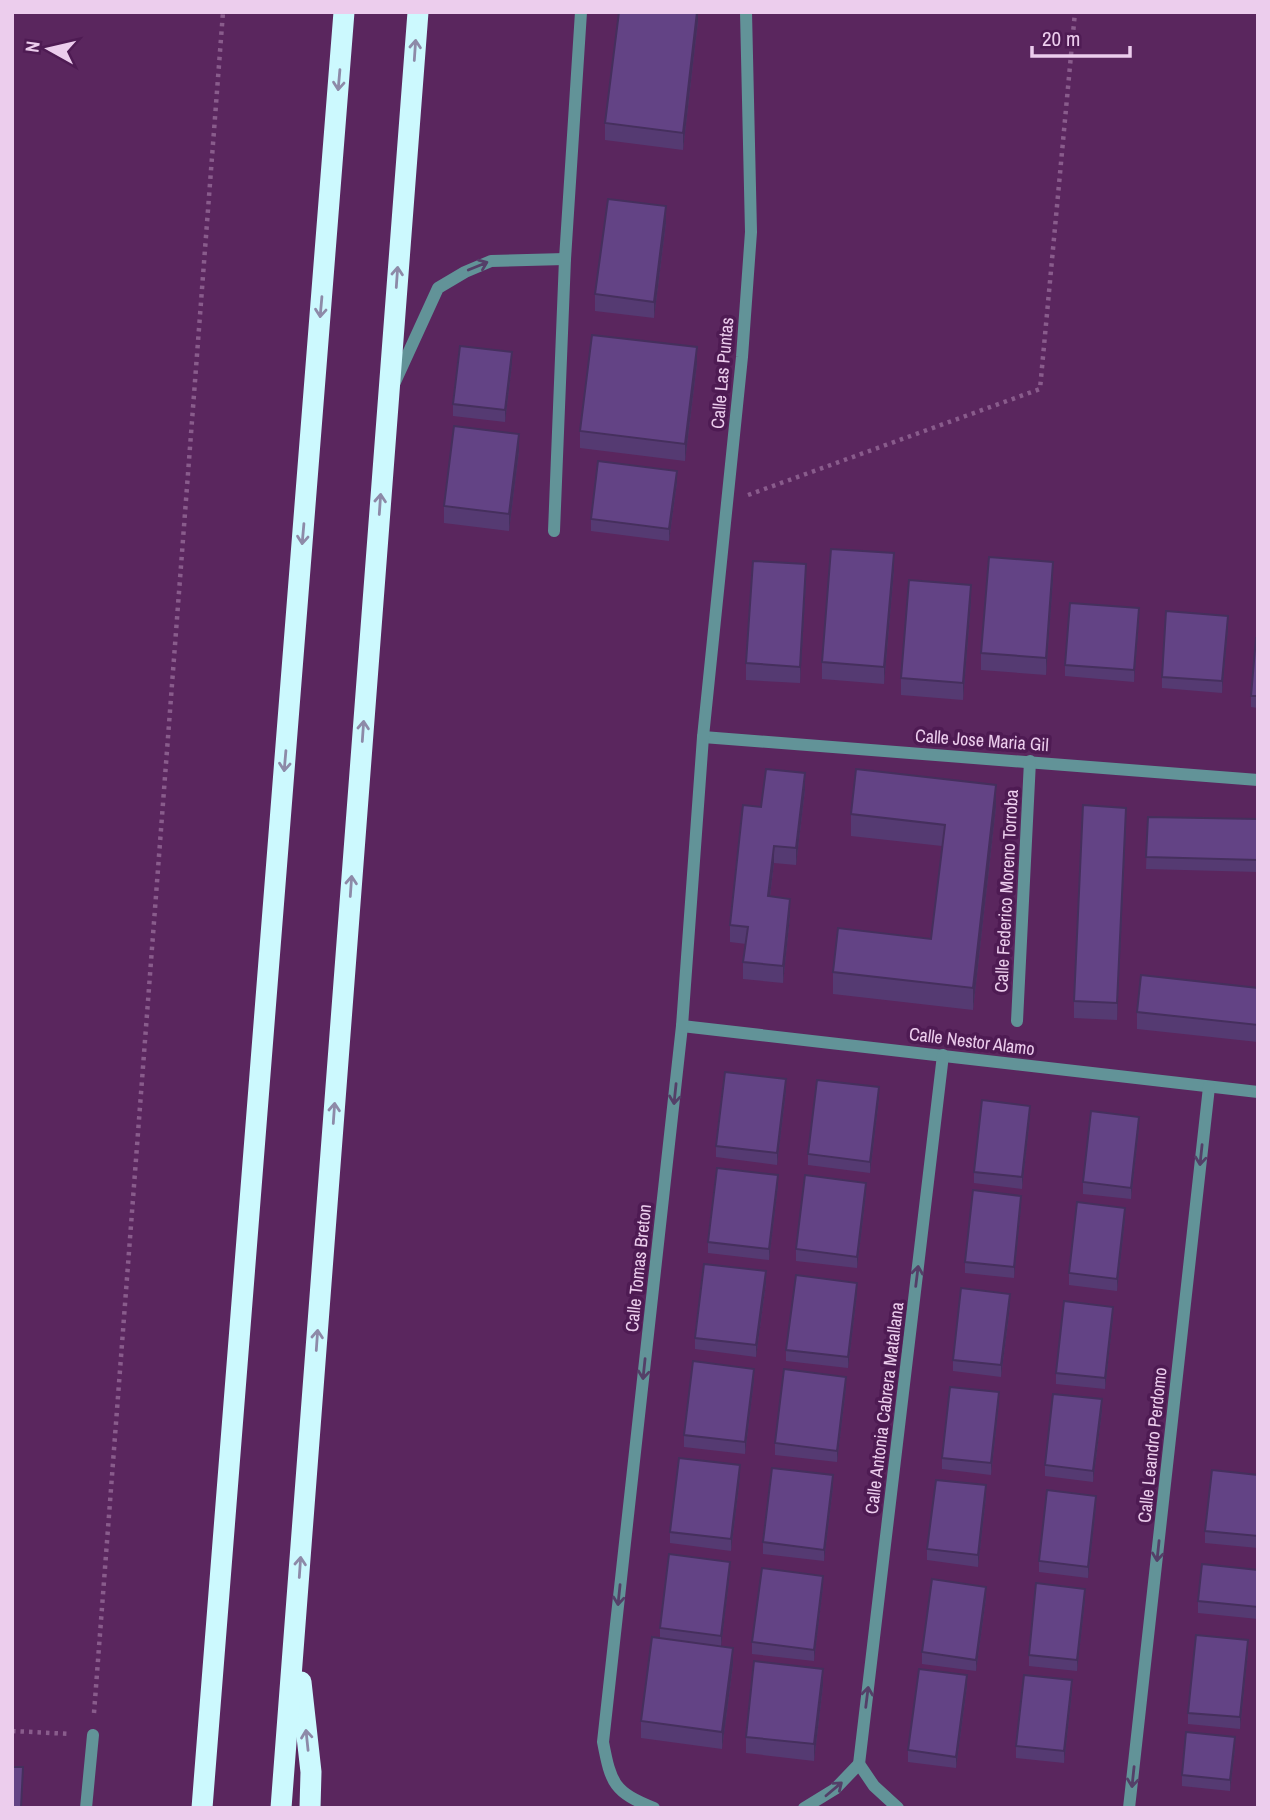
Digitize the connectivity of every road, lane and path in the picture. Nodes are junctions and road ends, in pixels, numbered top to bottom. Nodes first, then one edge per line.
1 (223, 12) edge
2 (344, 12) edge
3 (418, 12) edge
4 (582, 12) edge
5 (746, 12) edge
6 (1075, 12) edge
7 (565, 259) junction
8 (388, 398) junction
9 (726, 503) junction
10 (554, 531) dead end
11 (703, 737) junction
12 (1030, 761) junction
13 (1258, 780) edge
14 (1017, 1021) dead end
15 (682, 1026) junction
16 (943, 1055) junction
17 (1209, 1087) junction
18 (1258, 1092) edge
19 (295, 1635) junction
20 (12, 1731) edge
21 (93, 1735) junction
22 (859, 1765) junction
23 (86, 1808) edge
24 (202, 1808) edge
25 (281, 1808) edge
26 (310, 1808) edge
27 (654, 1808) edge
28 (804, 1808) edge
29 (898, 1808) edge
30 (1129, 1808) edge

1 - 21 path
2 -> 24 highway
8 -> 3 highway
4 - 7 street
5 - 9 street, Calle Las Puntas
6 - 9 path
8 -> 7 street
7 - 10 street
19 -> 8 highway
9 - 11 street, Calle Las Puntas
11 - 12 street, Calle Jose Maria Gil
11 - 15 street, Calle Tomas Breton
12 - 13 street, Calle Jose Maria Gil
12 - 14 street, Calle Federico Moreno Torroba
15 - 16 street, Calle Nestor Alamo
15 -> 27 street, Calle Tomas Breton
16 - 17 street, Calle Nestor Alamo
22 -> 16 street, Calle Antonia Cabrera Matallana
17 - 18 street, Calle Nestor Alamo
17 -> 30 street, Calle Leandro Perdomo
19 - 25 highway
26 -> 19 highway
20 - 21 path
21 - 23 street
28 -> 22 street
22 - 29 street

